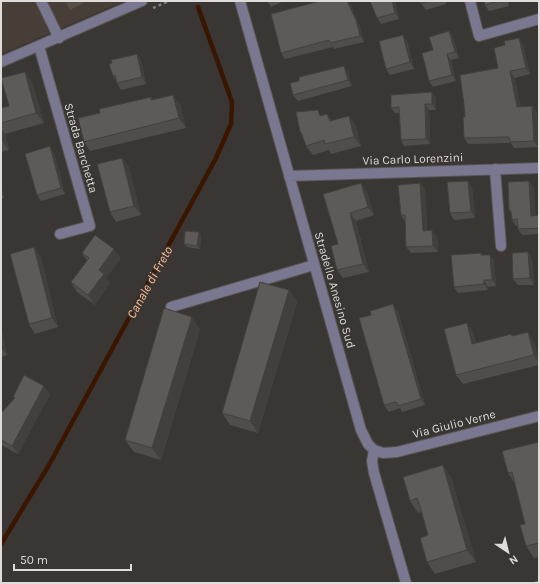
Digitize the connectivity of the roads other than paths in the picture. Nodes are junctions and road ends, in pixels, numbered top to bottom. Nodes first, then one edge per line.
1 (41, 1) edge
2 (142, 1) edge
3 (240, 1) edge
4 (470, 1) edge
5 (539, 19) edge
6 (59, 38) junction
7 (39, 46) junction
8 (1, 62) edge
9 (539, 168) edge
10 (495, 169) junction
11 (289, 176) junction
12 (60, 234) dead end
13 (501, 246) dead end
14 (314, 265) junction
15 (172, 308) dead end
16 (539, 416) edge
17 (374, 450) junction
18 (406, 583) edge

1 - 6 street
2 - 6 street
3 - 11 street, Stradello Anesino Sud
4 - 5 street
6 - 7 street
7 - 8 street
7 - 12 street, Strada Barchetta
9 - 10 street, Via Carlo Lorenzini
10 - 11 street, Via Carlo Lorenzini
10 - 13 street
11 - 14 street, Stradello Anesino Sud
14 - 15 street
14 - 17 street, Stradello Anesino Sud
16 - 17 street, Via Giulio Verne
17 - 18 street

